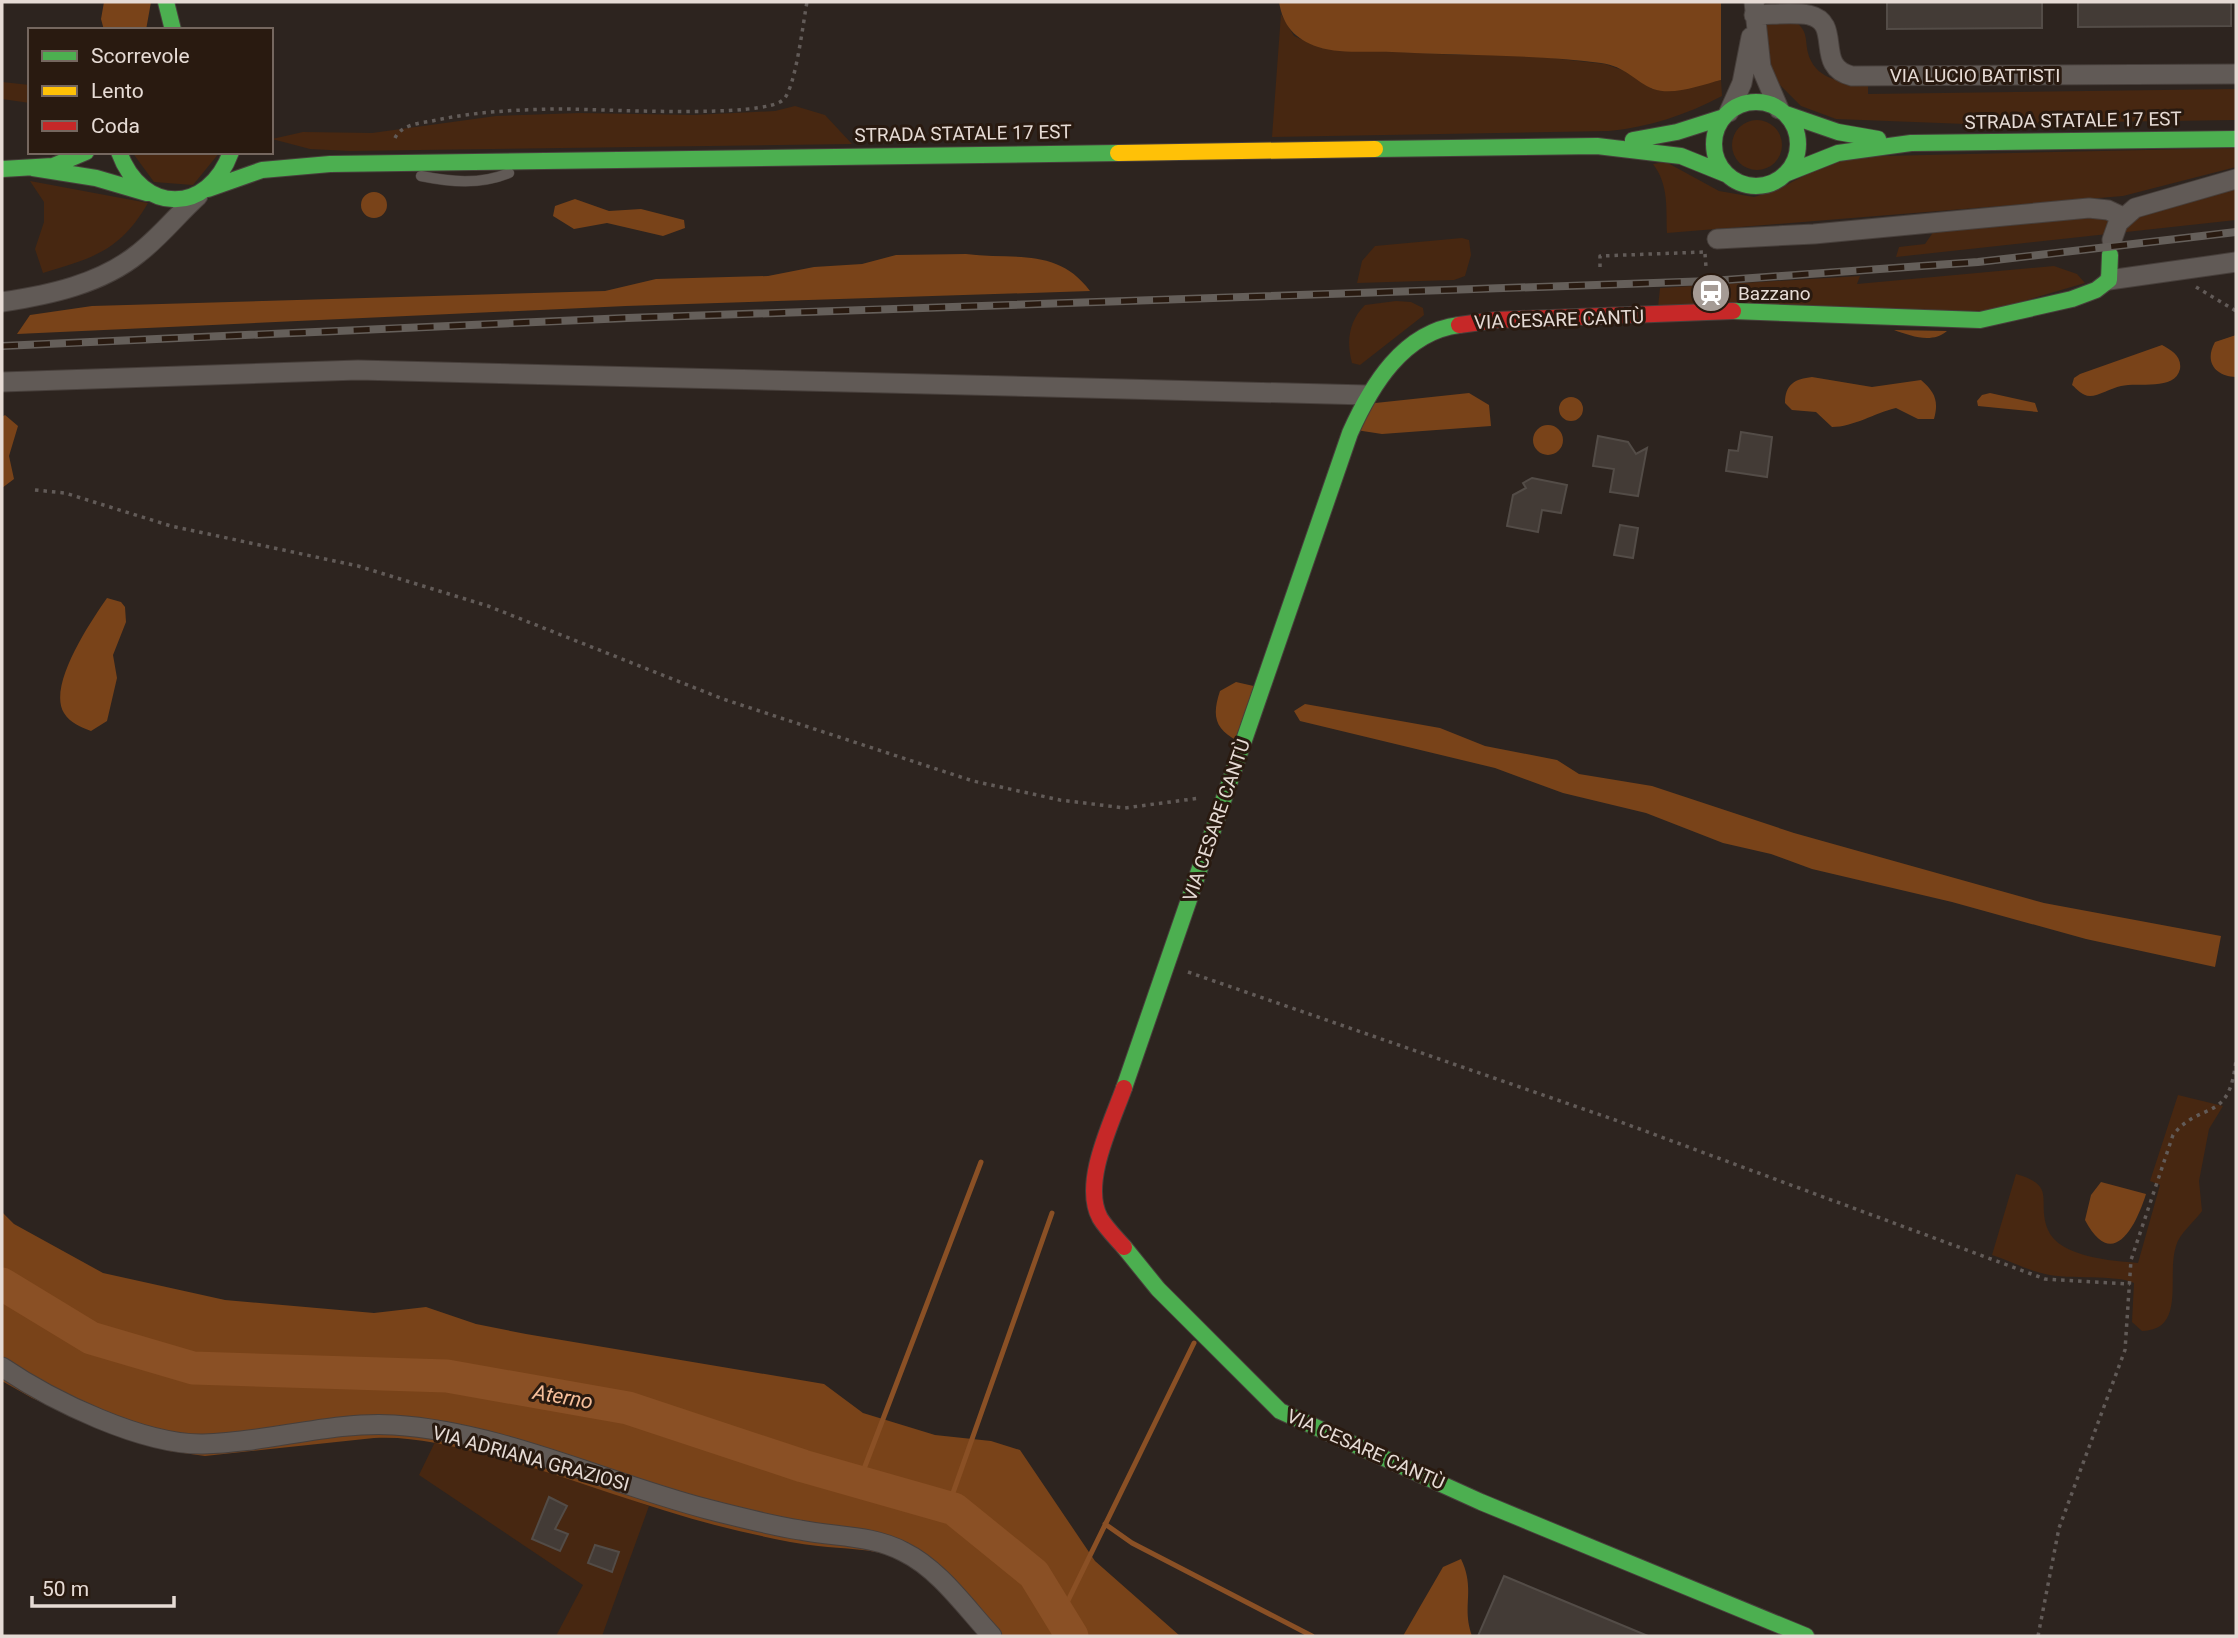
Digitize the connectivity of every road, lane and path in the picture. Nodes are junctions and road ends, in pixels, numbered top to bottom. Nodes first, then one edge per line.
1 (164, 2) edge
2 (807, 2) edge
3 (1754, 8) edge
4 (159, 28) edge
5 (172, 28) edge
6 (2236, 74) edge
7 (1782, 112) junction
8 (1727, 115) junction
9 (2236, 139) edge
10 (1911, 143) junction
11 (1597, 146) junction
12 (280, 153) dead end
13 (82, 154) edge
14 (120, 154) edge
15 (230, 154) edge
16 (389, 163) junction
17 (330, 164) junction
18 (33, 168) junction
19 (2, 169) edge
20 (1785, 174) junction
21 (1728, 175) junction
22 (2236, 179) edge
23 (204, 191) junction
24 (152, 195) junction
25 (2123, 217) junction
26 (148, 246) junction
27 (1711, 246) joint
28 (2111, 247) joint
29 (2236, 262) edge
30 (1600, 267) dead end
31 (2179, 271) junction
32 (2109, 279) junction
33 (2, 302) edge
34 (2236, 312) edge
35 (2, 382) edge
36 (1367, 396) junction
37 (35, 490) dead end
38 (1224, 799) junction
39 (1167, 964) junction
40 (2236, 1060) edge
41 (2130, 1284) junction
42 (2, 1367) edge
43 (992, 1636) edge
44 (1805, 1636) edge
45 (2038, 1636) edge

1 - 4 main road
1 - 5 main road
2 - 16 path
3 - 6 street, VIA LUCIO BATTISTI
3 - 7 street
3 - 8 street
7 - 8 main road
7 - 10 main road, STRADA STATALE 17 EST
7 - 20 main road
8 - 11 main road, STRADA STATALE 17 EST
8 - 21 main road
9 - 10 main road, STRADA STATALE 17 EST
10 - 20 main road, STRADA STATALE 17 EST
11 - 16 main road, STRADA STATALE 17 EST
11 - 21 main road, STRADA STATALE 17 EST
12 - 17 main road, STRADA STATALE 17 EST
13 - 18 main road
14 - 24 main road
15 - 23 main road
16 - 17 main road, STRADA STATALE 17 EST
17 - 23 main road, STRADA STATALE 17 EST
18 - 19 main road
18 - 24 main road
20 - 21 main road
22 - 25 street
23 - 24 main road, STRADA STATALE 17 EST
23 - 26 street
24 - 26 street
25 - 27 street
25 - 28 street
26 - 33 street
27 - 30 path
28 - 32 main road
29 - 31 street
31 - 32 street
31 - 34 path
32 - 36 main road, VIA CESARE CANTÙ
35 - 36 street
36 - 38 main road, VIA CESARE CANTÙ
37 - 38 path
38 - 39 main road, VIA CESARE CANTÙ
39 - 41 path
39 - 44 main road, VIA CESARE CANTÙ
40 - 41 path
41 - 45 path
42 - 43 street, VIA ADRIANA GRAZIOSI

